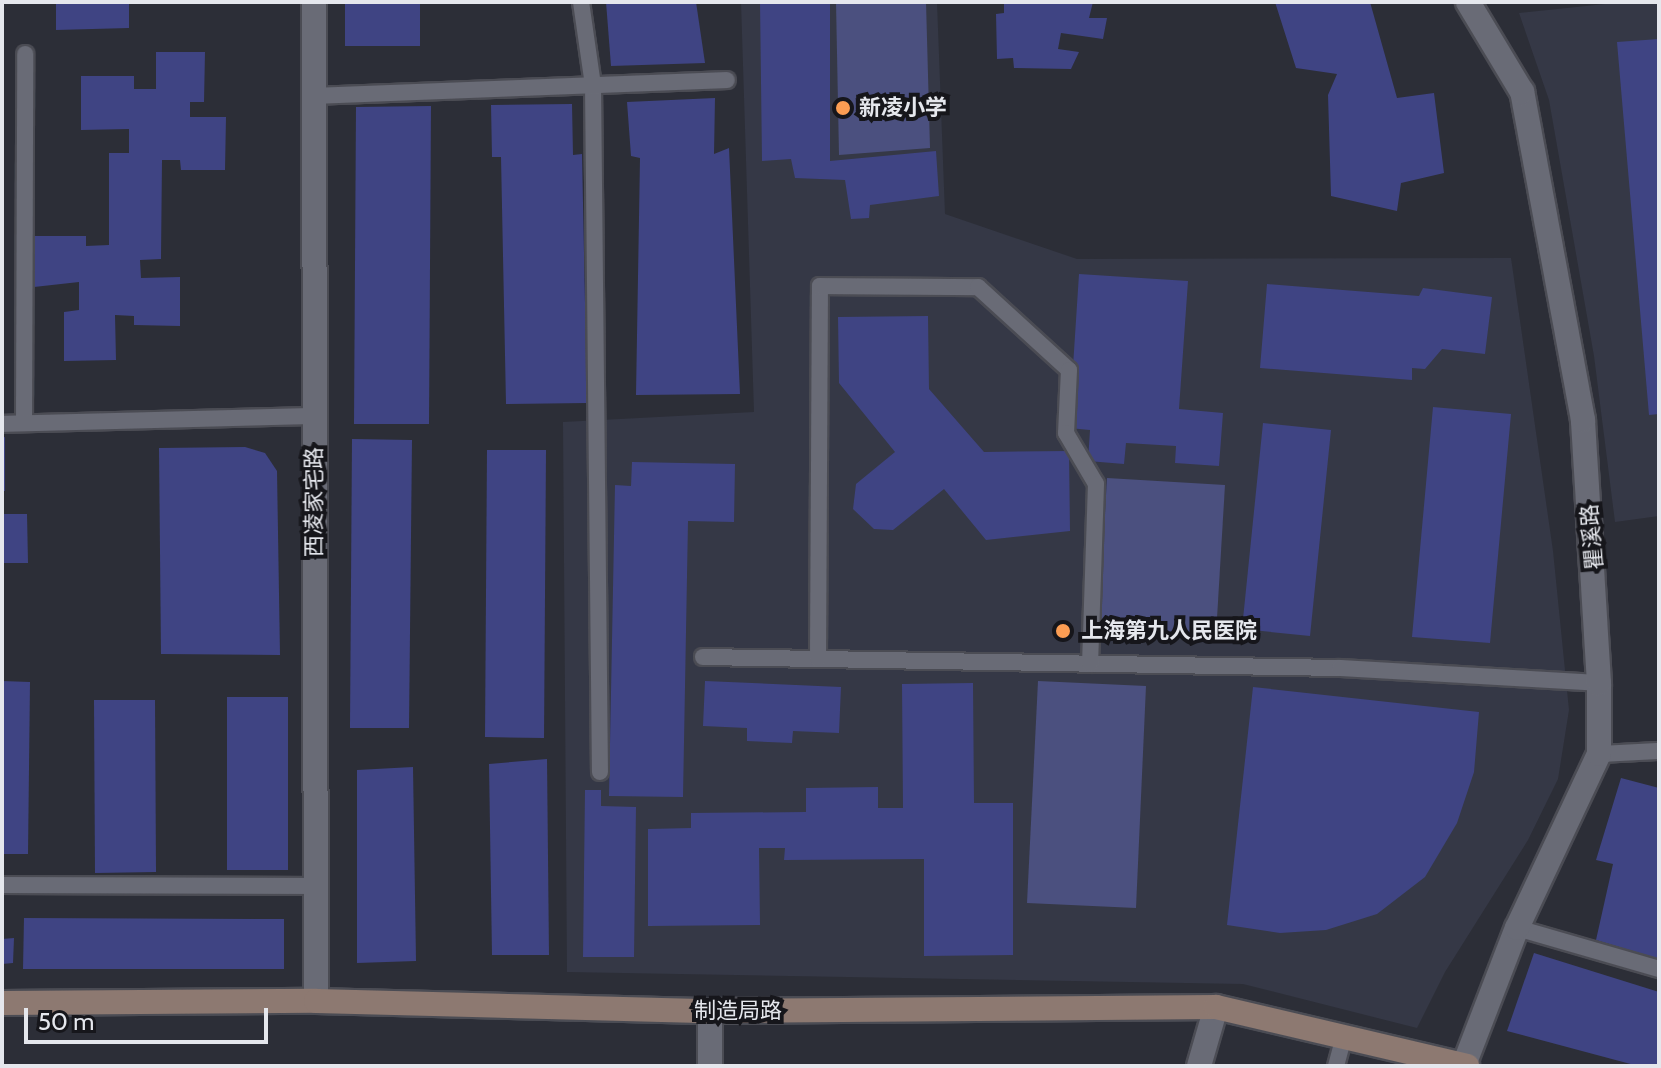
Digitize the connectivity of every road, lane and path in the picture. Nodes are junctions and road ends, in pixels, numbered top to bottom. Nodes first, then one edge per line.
1 (314, 2) edge
2 (581, 2) edge
3 (1469, 2) edge
4 (25, 54) dead end
5 (727, 80) dead end
6 (593, 85) junction
7 (314, 96) junction
8 (313, 416) junction
9 (24, 423) junction
10 (2, 424) edge
11 (703, 657) dead end
12 (818, 659) junction
13 (1090, 664) junction
14 (1599, 683) junction
15 (1659, 751) edge
16 (1599, 754) junction
17 (600, 772) dead end
18 (2, 885) edge
19 (315, 886) junction
20 (1517, 928) junction
21 (1659, 969) edge
22 (316, 1001) junction
23 (2, 1003) edge
24 (1216, 1007) junction
25 (710, 1011) junction
26 (1344, 1037) junction
27 (710, 1066) edge
28 (1199, 1066) edge
29 (1336, 1066) edge
30 (1465, 1066) edge

1 - 7 street, 西凌家宅路
2 - 6 lane
3 - 14 street, 瞿溪路
4 - 9 lane
5 - 6 lane
6 - 7 lane
6 - 17 lane
7 - 8 street, 西凌家宅路
8 - 9 lane
8 - 19 street, 西凌家宅路
9 - 10 lane
11 - 12 lane
12 - 13 lane
12 - 13 lane
13 - 14 lane
14 - 16 street, 瞿溪路
15 - 16 lane
16 - 20 street, 瞿溪路
18 - 19 lane
19 - 22 street, 西凌家宅路
20 - 21 lane
20 - 30 street, 瞿溪路
22 - 23 street, 制造局路
22 - 25 street, 制造局路
24 - 25 street, 制造局路
24 - 26 street, 制造局路
24 - 28 street
25 - 27 street
26 - 29 lane
26 - 30 street, 制造局路

